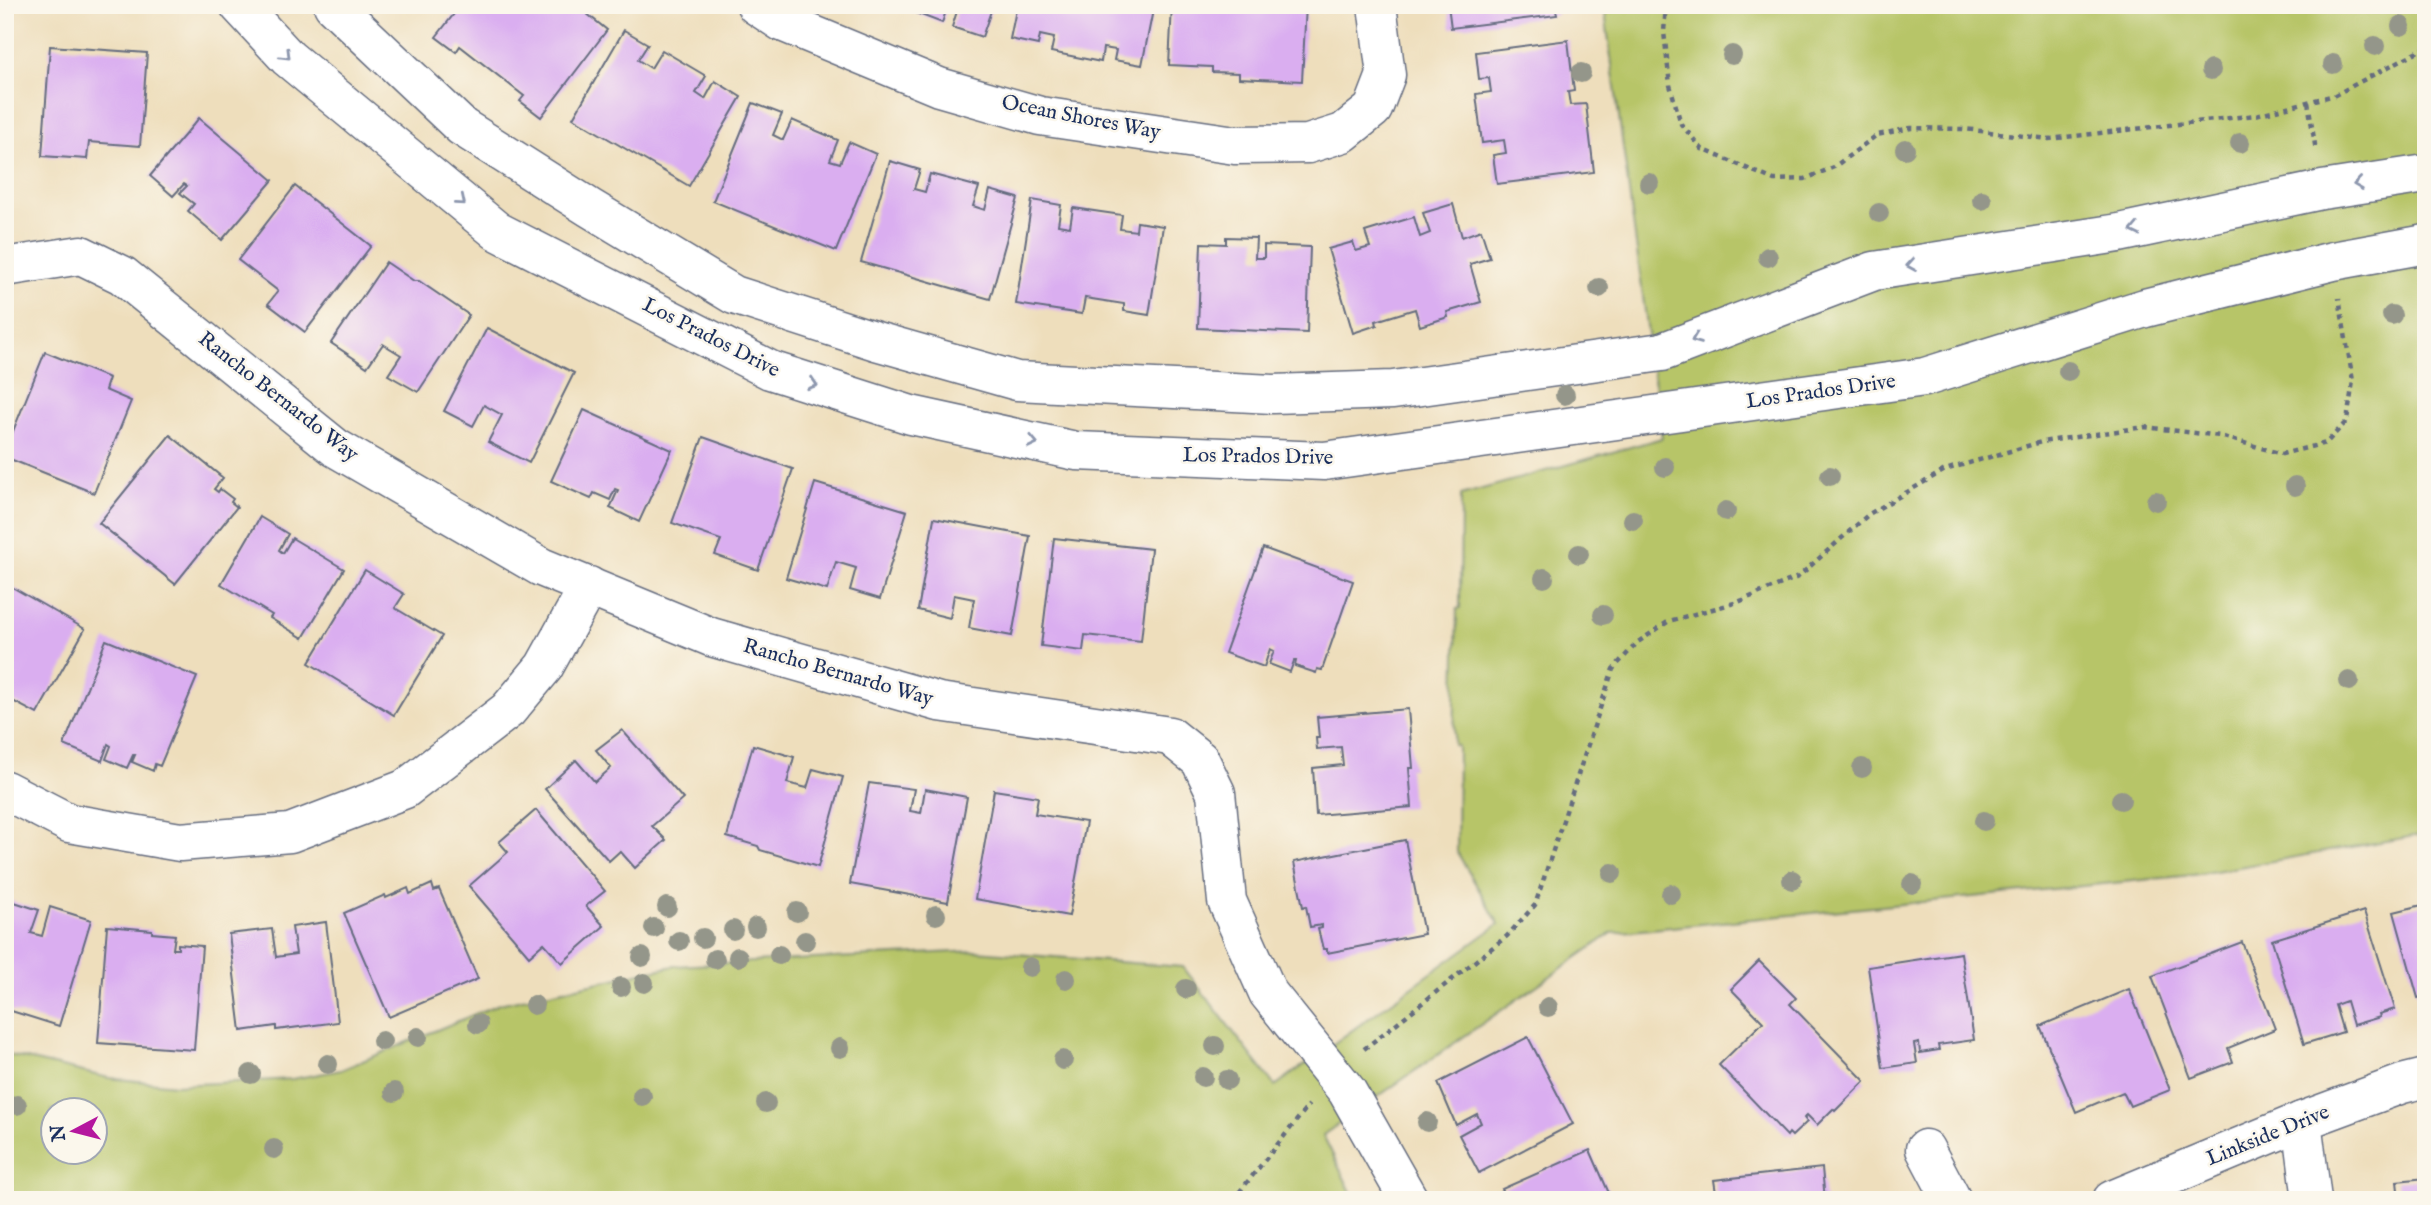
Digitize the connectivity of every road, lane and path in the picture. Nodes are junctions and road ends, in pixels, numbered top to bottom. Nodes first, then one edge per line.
1 (239, 5) edge
2 (333, 5) edge
3 (756, 5) edge
4 (1377, 5) edge
5 (1666, 5) edge
6 (2426, 47) edge
7 (2308, 102) junction
8 (2426, 174) edge
9 (2322, 190) junction
10 (2426, 244) edge
11 (2333, 261) junction
12 (5, 267) edge
13 (589, 586) junction
14 (5, 790) edge
15 (1333, 1074) junction
16 (2426, 1079) edge
17 (2302, 1121) junction
18 (1925, 1149) dead end
19 (1233, 1200) edge
20 (1409, 1200) edge
21 (1952, 1200) edge
22 (2112, 1200) edge
23 (2312, 1200) edge

1 -> 11 street, Los Prados Drive
9 -> 2 street
3 - 4 street, Ocean Shores Way
5 - 7 path
6 - 7 path
7 - 9 path
8 -> 9 street
10 - 11 street, Los Prados Drive
11 - 15 path
12 - 13 street, Rancho Bernardo Way
13 - 14 street
13 - 15 street, Rancho Bernardo Way
15 - 19 path
15 - 20 street, Rancho Bernardo Way
16 - 17 street, Linkside Drive
17 - 22 street, Linkside Drive
17 - 23 street
18 - 21 street

